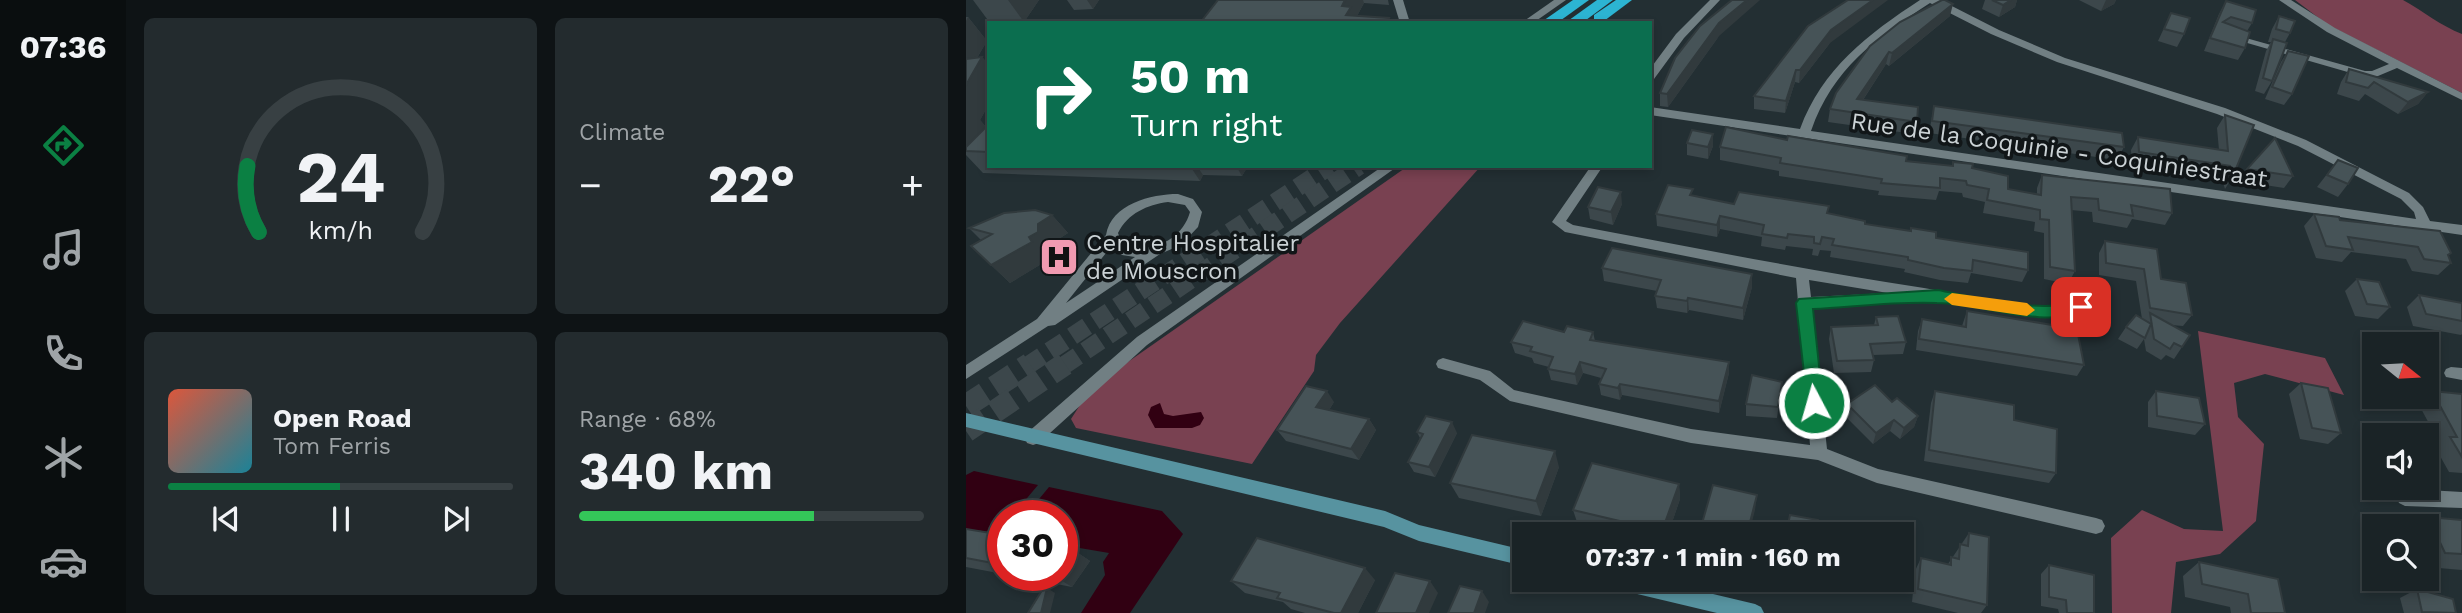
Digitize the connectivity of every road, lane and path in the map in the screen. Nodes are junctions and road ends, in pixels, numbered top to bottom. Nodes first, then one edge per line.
1 (1398, 0) edge
2 (1561, 0) edge
3 (1582, 0) edge
4 (1606, 0) edge
5 (1625, 0) edge
6 (1715, 0) edge
7 (1930, 0) edge
8 (2284, 0) edge
9 (1404, 21) edge
10 (1529, 21) edge
11 (1550, 21) edge
12 (1575, 21) edge
13 (1596, 21) edge
14 (2224, 35) edge
15 (2399, 62) junction
16 (1652, 74) edge
17 (2462, 97) edge
18 (1652, 111) edge
19 (1804, 134) junction
20 (1389, 168) edge
21 (1596, 168) edge
22 (2423, 219) junction
23 (2462, 230) edge
24 (1112, 237) junction
25 (1155, 251) junction
26 (1802, 274) junction
27 (1938, 296) junction
28 (1072, 299) junction
29 (1804, 303) junction
30 (2081, 307) dead end
31 (1443, 364) dead end
32 (970, 372) edge
33 (966, 420) edge
34 (1033, 438) junction
35 (1819, 453) junction
36 (2439, 499) edge
37 (2462, 500) edge
38 (2096, 526) dead end
39 (1512, 555) edge
40 (1667, 592) edge
41 (1755, 613) edge

1 - 9 street
2 - 10 street
3 - 11 highway
4 - 12 highway
5 - 13 highway
6 - 16 street
7 - 19 street
7 - 22 street
8 - 15 street
14 - 15 street
15 - 17 street
18 - 19 street, Rue de la Coquinie - Coquiniestraat
19 - 22 street, Rue de la Coquinie - Coquiniestraat
20 - 34 street
21 - 26 street
22 - 23 street, Rue de la Coquinie - Coquiniestraat
24 - 25 street
24 - 25 street
24 - 28 street
25 - 28 street
26 - 27 street
26 - 29 street
27 - 29 street
27 - 30 street
28 - 32 street
29 - 35 street
31 - 35 street
33 - 34 main road
34 - 39 main road
35 - 38 street
36 - 37 street
40 - 41 main road

